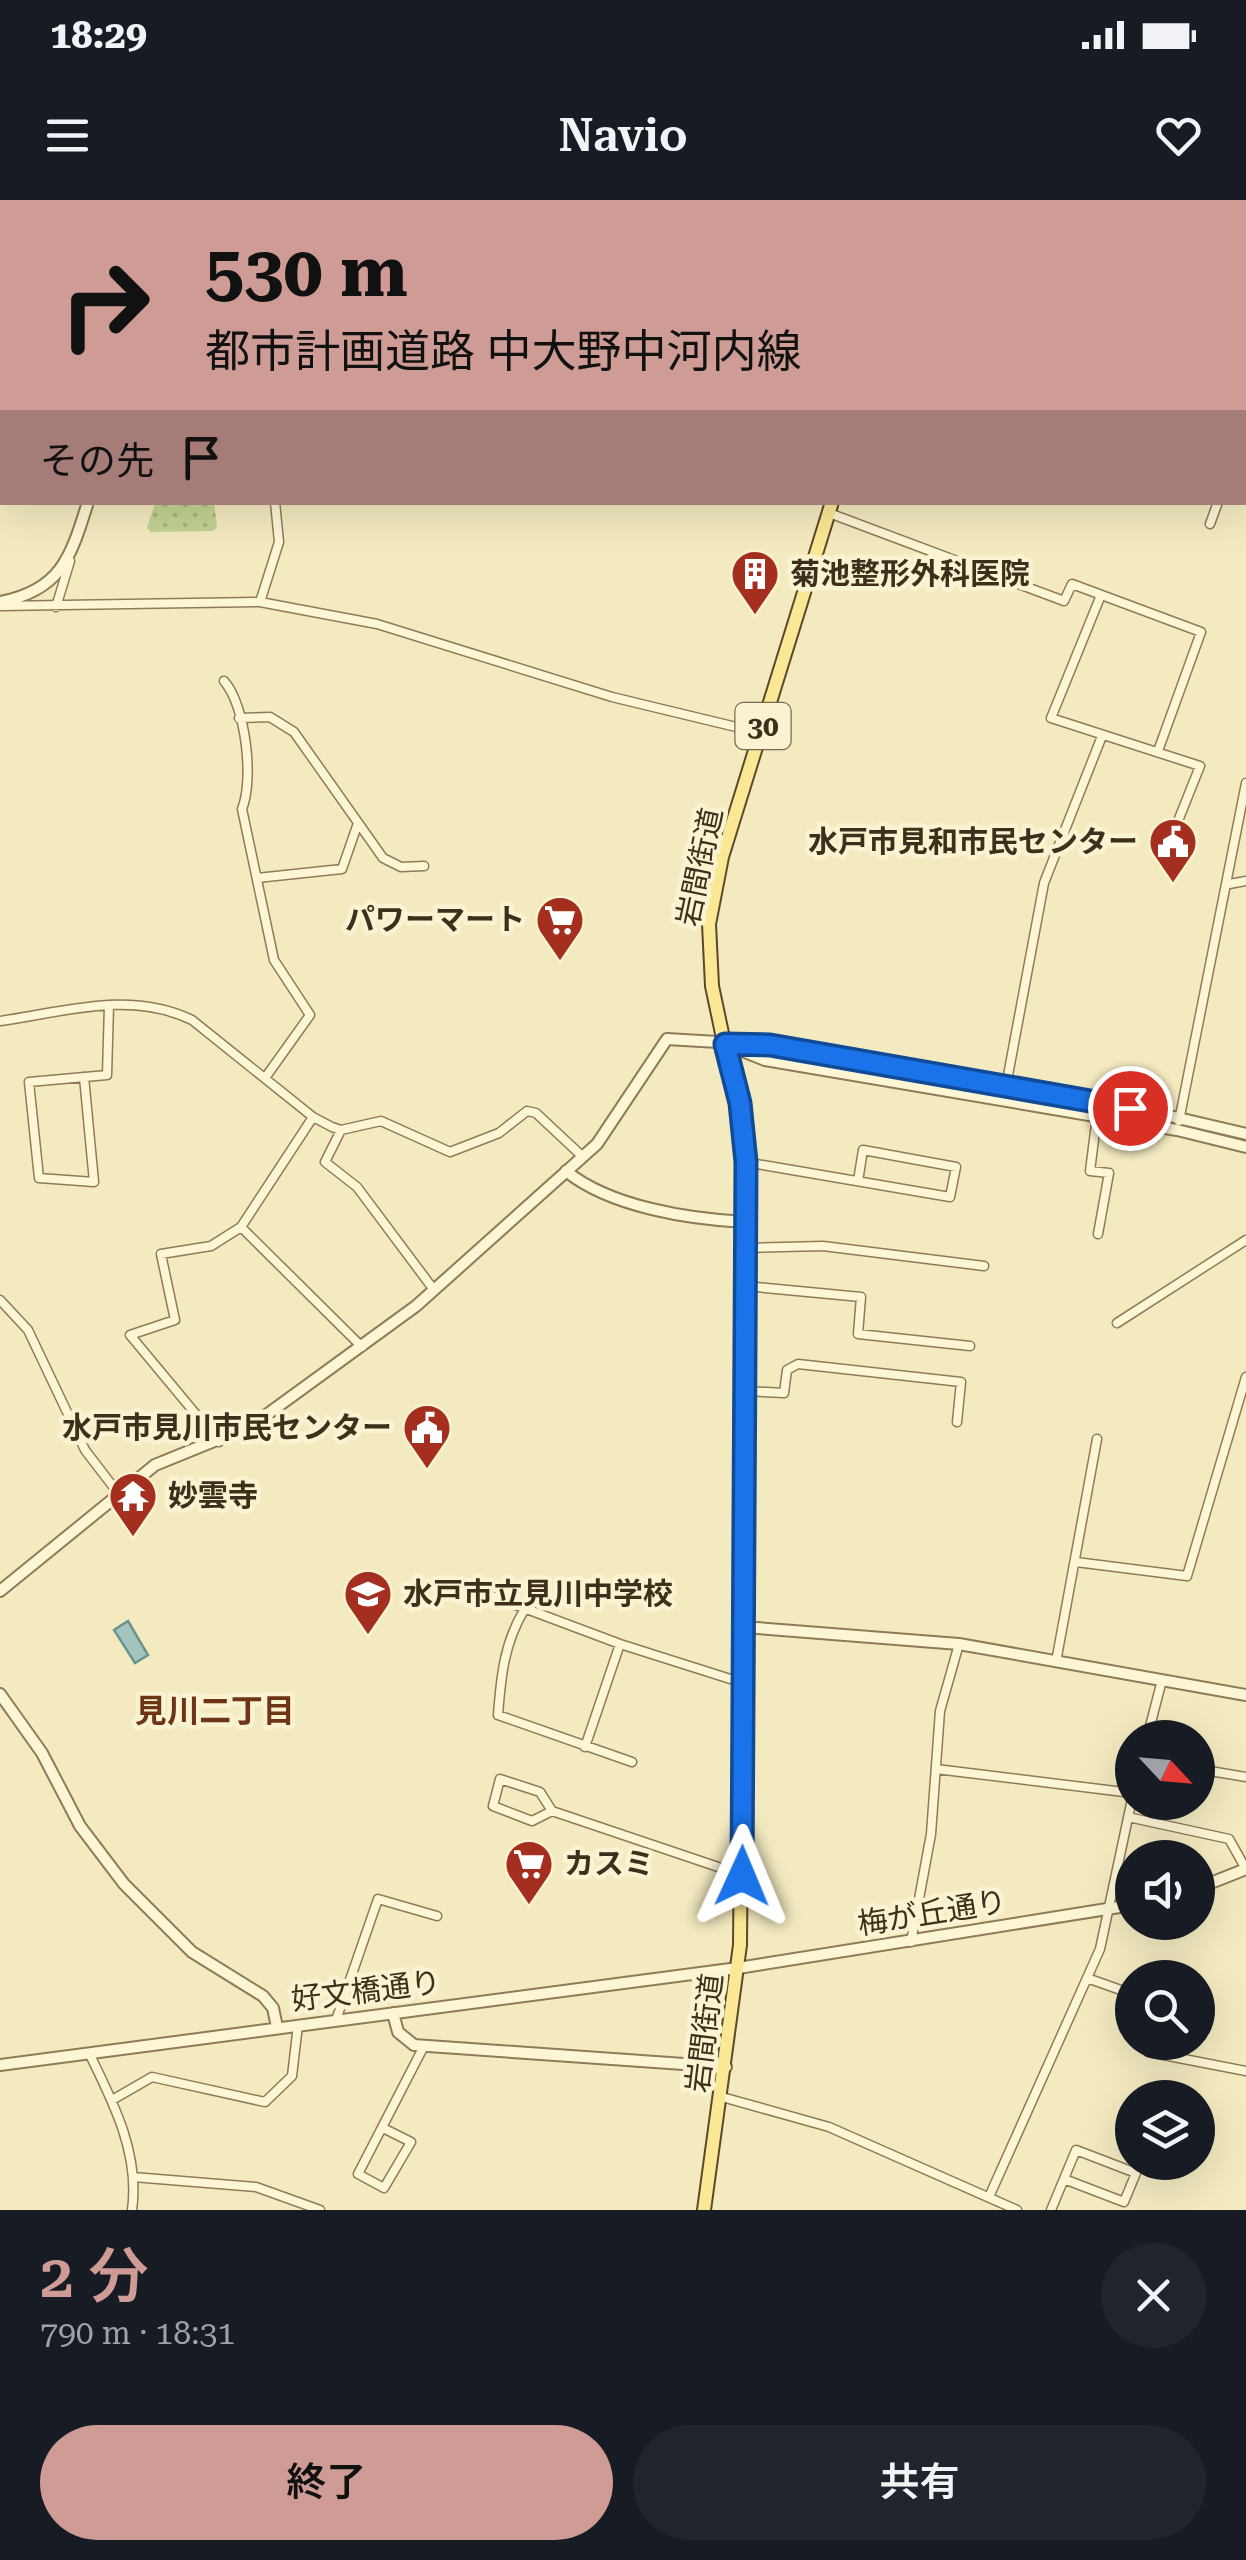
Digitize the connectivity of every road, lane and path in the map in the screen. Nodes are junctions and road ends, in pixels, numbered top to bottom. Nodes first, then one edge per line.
1 (87, 505) edge
2 (275, 505) edge
3 (1217, 505) edge
4 (831, 508) edge
5 (1210, 524) dead end
6 (70, 561) junction
7 (1100, 595) junction
8 (260, 602) junction
9 (0, 604) edge
10 (56, 607) junction
11 (224, 681) dead end
12 (239, 718) junction
13 (760, 733) junction
14 (1102, 736) junction
15 (1158, 751) junction
16 (1246, 783) edge
17 (1178, 821) dead end
18 (358, 823) junction
19 (424, 866) dead end
20 (257, 878) junction
21 (1246, 880) edge
22 (1229, 884) junction
23 (109, 1005) junction
24 (0, 1022) edge
25 (725, 1044) junction
26 (84, 1077) junction
27 (265, 1078) junction
28 (1006, 1086) junction
29 (1097, 1116) junction
30 (313, 1117) junction
31 (1180, 1117) junction
32 (340, 1130) junction
33 (1177, 1130) junction
34 (1246, 1134) edge
35 (1246, 1148) edge
36 (583, 1157) junction
37 (746, 1162) junction
38 (566, 1172) junction
39 (858, 1181) junction
40 (745, 1222) junction
41 (240, 1227) junction
42 (1098, 1234) dead end
43 (1246, 1240) edge
44 (745, 1248) junction
45 (984, 1266) dead end
46 (745, 1286) junction
47 (434, 1290) junction
48 (0, 1300) edge
49 (1117, 1323) dead end
50 (970, 1346) dead end
51 (362, 1347) junction
52 (1246, 1378) edge
53 (745, 1391) junction
54 (958, 1422) dead end
55 (1097, 1439) dead end
56 (219, 1442) junction
57 (118, 1493) junction
58 (1076, 1562) junction
59 (473, 1588) dead end
60 (0, 1591) edge
61 (524, 1610) junction
62 (744, 1627) junction
63 (620, 1644) junction
64 (959, 1644) junction
65 (1056, 1662) junction
66 (1162, 1680) junction
67 (743, 1683) junction
68 (0, 1694) edge
69 (1246, 1695) edge
70 (1152, 1720) edge
71 (585, 1747) junction
72 (632, 1762) dead end
73 (936, 1769) junction
74 (1215, 1772) edge
75 (1246, 1777) edge
76 (1115, 1794) edge
77 (552, 1811) junction
78 (1127, 1820) edge
79 (1142, 1820) edge
80 (1246, 1869) edge
81 (742, 1876) junction
82 (1215, 1881) edge
83 (1115, 1909) edge
84 (1110, 1910) junction
85 (437, 1916) dead end
86 (912, 1942) junction
87 (738, 1968) junction
88 (1087, 1978) junction
89 (1115, 1988) edge
90 (393, 2013) junction
91 (336, 2020) junction
92 (298, 2025) junction
93 (277, 2028) junction
94 (424, 2046) junction
95 (89, 2053) junction
96 (1189, 2060) edge
97 (0, 2065) edge
98 (726, 2067) junction
99 (1246, 2071) edge
100 (722, 2098) junction
101 (112, 2100) junction
102 (382, 2128) junction
103 (134, 2177) junction
104 (1064, 2179) junction
105 (989, 2197) junction
106 (998, 2206) edge
107 (132, 2210) edge
108 (320, 2210) edge
109 (704, 2210) edge
110 (1017, 2210) edge
111 (1051, 2210) edge

1 - 6 street
2 - 8 street
3 - 5 street
4 - 7 street
4 - 13 main road, 岩間街道 / 30
6 - 9 street
6 - 10 street
7 - 14 street
7 - 15 street
8 - 10 street
8 - 13 street
9 - 10 street
11 - 12 street
12 - 18 street
12 - 20 street
13 - 25 main road, 岩間街道 / 30
14 - 15 street
14 - 28 street
15 - 17 street
16 - 22 street
18 - 19 street
18 - 20 street
20 - 27 street
21 - 22 street
22 - 31 street
23 - 24 street
23 - 26 street
23 - 27 street
25 - 28 street
25 - 29 street
25 - 36 street
25 - 37 main road, 岩間街道 / 30
26 - 26 street
27 - 30 street
28 - 31 street
29 - 33 street
29 - 42 street
30 - 32 street
30 - 41 street
31 - 33 street
31 - 34 street
32 - 36 street
32 - 47 street
33 - 35 street
36 - 38 street
37 - 39 street
37 - 40 main road, 岩間街道 / 30
38 - 40 street
38 - 47 street
39 - 39 street
40 - 44 main road, 岩間街道 / 30
41 - 51 street
41 - 56 street
43 - 49 street
44 - 45 street
44 - 46 main road, 岩間街道 / 30
46 - 50 street
46 - 53 main road, 岩間街道 / 30
47 - 51 street
48 - 57 street
51 - 56 street
52 - 58 street
53 - 54 street
53 - 62 main road, 岩間街道 / 30
55 - 58 street
56 - 57 street
57 - 60 street
58 - 65 street
59 - 61 street
61 - 63 street
61 - 71 street
62 - 64 street
62 - 67 main road, 岩間街道 / 30
63 - 67 street
63 - 71 street
64 - 65 street
64 - 73 street
65 - 66 street
66 - 69 street
66 - 70 street
67 - 81 main road, 岩間街道 / 30
68 - 93 street
71 - 72 street
73 - 76 street
73 - 86 street
74 - 75 street
77 - 77 street
77 - 81 street
78 - 84 street
79 - 80 street
80 - 82 street
81 - 87 main road, 岩間街道 / 30
83 - 84 street, 梅が丘通り
84 - 86 street, 梅が丘通り
84 - 88 street
85 - 91 street
86 - 87 street, 梅が丘通り
87 - 90 street, 好文橋通り
87 - 98 main road, 岩間街道 / 30
88 - 89 street
88 - 105 street
90 - 91 street, 好文橋通り
90 - 94 street
91 - 92 street, 好文橋通り
92 - 93 street, 好文橋通り
92 - 101 street
93 - 95 street, 好文橋通り
94 - 98 street
94 - 102 street
95 - 97 street, 好文橋通り
95 - 101 street
96 - 99 street
98 - 100 main road, 岩間街道 / 30
100 - 105 street
100 - 109 main road, 岩間街道 / 30
101 - 103 street
102 - 102 street
103 - 107 street
103 - 108 street
104 - 104 street
104 - 111 street
105 - 106 street
106 - 110 street

